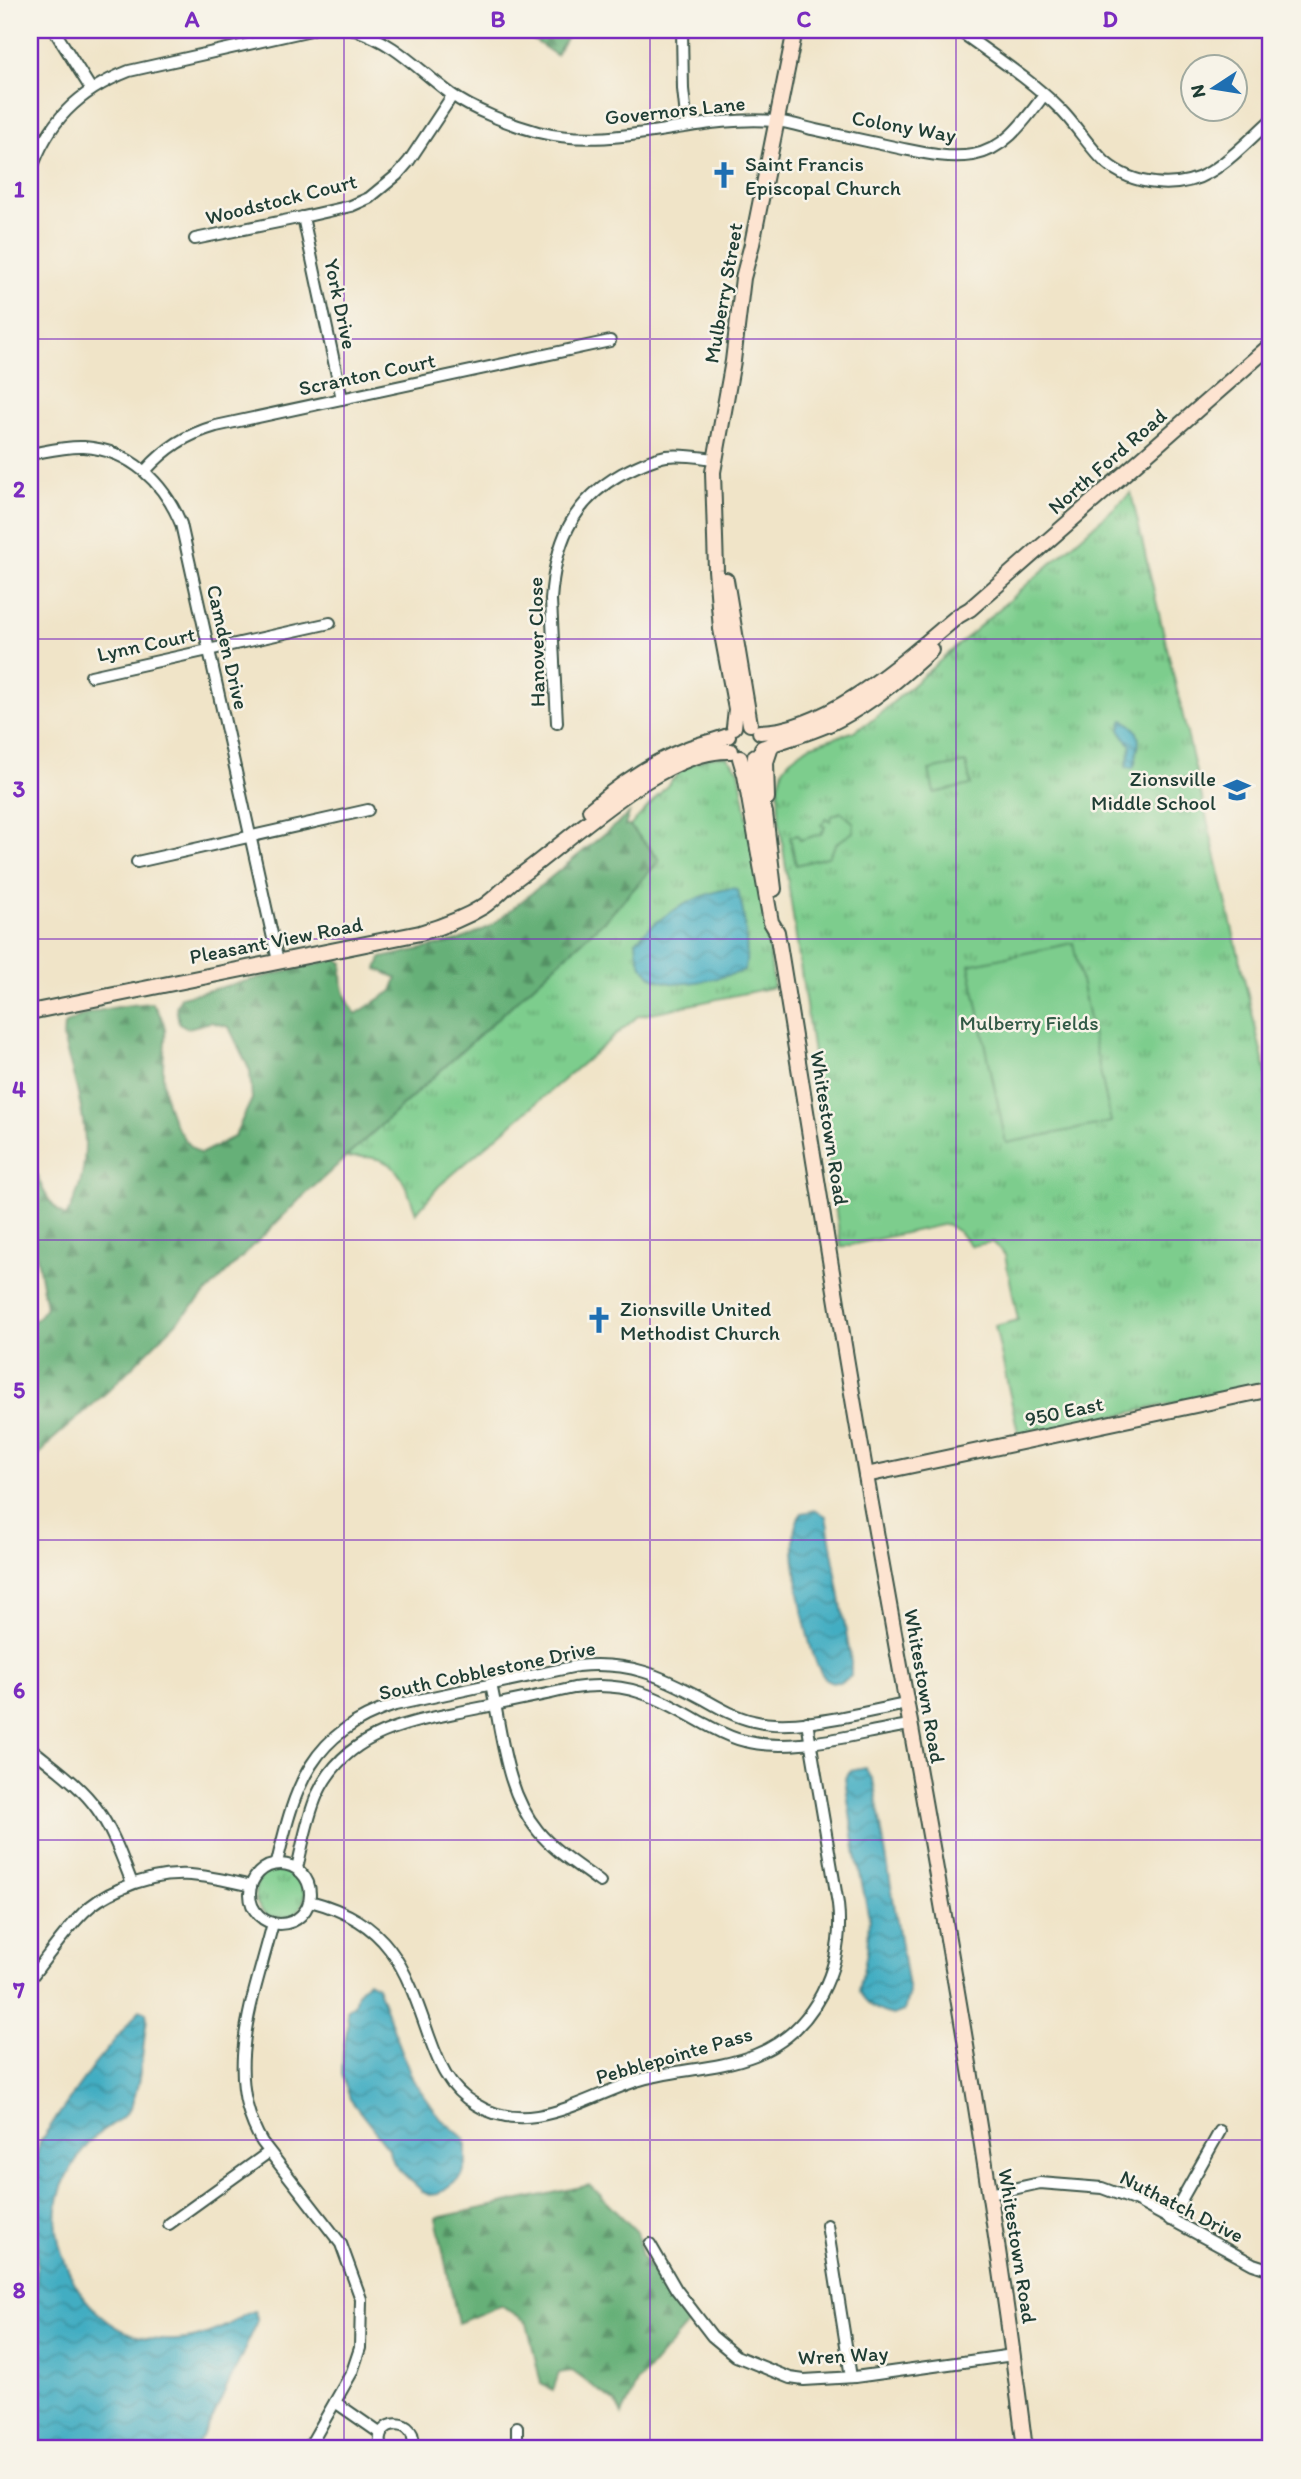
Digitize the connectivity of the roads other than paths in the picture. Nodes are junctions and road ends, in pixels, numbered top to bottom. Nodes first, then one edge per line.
1 (54, 30) edge
2 (311, 30) edge
3 (355, 30) edge
4 (682, 30) edge
5 (795, 30) edge
6 (958, 30) edge
7 (92, 89) junction
8 (1044, 95) junction
9 (452, 96) junction
10 (1271, 120) edge
11 (777, 121) junction
12 (687, 126) junction
13 (30, 174) edge
14 (303, 217) junction
15 (195, 239) dead end
16 (610, 341) dead end
17 (1271, 345) edge
18 (342, 399) junction
19 (30, 454) edge
20 (714, 459) junction
21 (145, 471) junction
22 (715, 524) junction
23 (970, 609) junction
24 (330, 623) dead end
25 (210, 650) junction
26 (91, 676) dead end
27 (557, 723) dead end
28 (755, 728) junction
29 (731, 731) junction
30 (763, 749) junction
31 (735, 755) junction
32 (368, 810) dead end
33 (765, 813) junction
34 (251, 837) junction
35 (137, 862) dead end
36 (517, 878) junction
37 (777, 932) junction
38 (278, 961) junction
39 (30, 1012) edge
40 (1271, 1389) edge
41 (866, 1475) junction
42 (491, 1684) junction
43 (496, 1704) junction
44 (907, 1704) junction
45 (807, 1722) junction
46 (910, 1725) junction
47 (810, 1742) junction
48 (33, 1750) dead end
49 (277, 1863) junction
50 (297, 1868) junction
51 (600, 1882) dead end
52 (132, 1883) junction
53 (251, 1886) junction
54 (310, 1901) junction
55 (273, 1923) junction
56 (30, 1979) edge
57 (1220, 2132) dead end
58 (269, 2152) junction
59 (990, 2194) junction
60 (1170, 2220) junction
61 (169, 2224) dead end
62 (827, 2225) dead end
63 (650, 2244) dead end
64 (1271, 2270) edge
65 (1013, 2355) junction
66 (850, 2377) junction
67 (335, 2402) junction
68 (517, 2427) dead end
69 (381, 2434) junction
70 (308, 2449) edge
71 (381, 2449) edge
72 (412, 2449) edge
73 (517, 2449) edge
74 (1025, 2449) edge

1 - 7 street
2 - 7 street
3 - 9 street, Governors Lane
4 - 12 street
5 - 11 street, Mulberry Street
6 - 8 street
7 - 13 street
8 - 10 street
8 - 11 street, Colony Way
9 - 12 street, Governors Lane
9 - 14 street, Woodstock Court
11 - 12 street, Governors Lane
11 - 20 street, Mulberry Street
14 - 15 street, Woodstock Court
14 - 18 street, York Drive
16 - 18 street, Scranton Court
17 - 23 street, North Ford Road
18 - 21 street, Scranton Court
19 - 21 street, Camden Drive
20 - 22 street, Mulberry Street
20 - 27 street, Hanover Close
21 - 25 street, Camden Drive
22 - 28 street, Mulberry Street
22 - 29 street, Mulberry Street
23 - 28 street, North Ford Road
23 - 30 street, North Ford Road
24 - 25 street, Lynn Court
25 - 26 street, Lynn Court
25 - 34 street, Camden Drive
28 - 29 street, North Ford Road
28 - 30 street, Mulberry Street
29 - 31 street, Mulberry Street
29 - 36 street, Pleasant View Road
30 - 31 street, North Ford Road
30 - 33 street, Whitestown Road
30 - 33 street, Whitestown Road
31 - 36 street, Pleasant View Road
31 - 37 street, Whitestown Road
32 - 34 street
33 - 37 street, Whitestown Road
34 - 35 street
34 - 38 street, Camden Drive
36 - 38 street, Pleasant View Road
37 - 41 street, Whitestown Road
38 - 39 street, Pleasant View Road
40 - 41 street, 950 East
41 - 44 street, Whitestown Road
42 - 43 street
42 - 45 street, South Cobblestone Drive
42 - 49 street, South Cobblestone Drive
43 - 47 street, South Cobblestone Drive
43 - 50 street, South Cobblestone Drive
43 - 51 street
44 - 45 street, South Cobblestone Drive
44 - 46 street, Whitestown Road
45 - 47 street, Pebblepointe Pass
46 - 47 street, South Cobblestone Drive
46 - 59 street, Whitestown Road
47 - 54 street, Pebblepointe Pass
48 - 52 street
49 - 50 street
49 - 53 street
50 - 54 street
52 - 53 street
52 - 56 street
53 - 55 street
54 - 55 street
55 - 58 street
57 - 60 street
58 - 61 street
58 - 67 street
59 - 60 street, Nuthatch Drive
59 - 65 street, Whitestown Road
60 - 64 street, Nuthatch Drive
62 - 66 street
63 - 66 street, Wren Way
65 - 66 street, Wren Way
65 - 74 street, Whitestown Road
67 - 69 street
67 - 70 street
68 - 73 street
69 - 71 street
69 - 72 street

